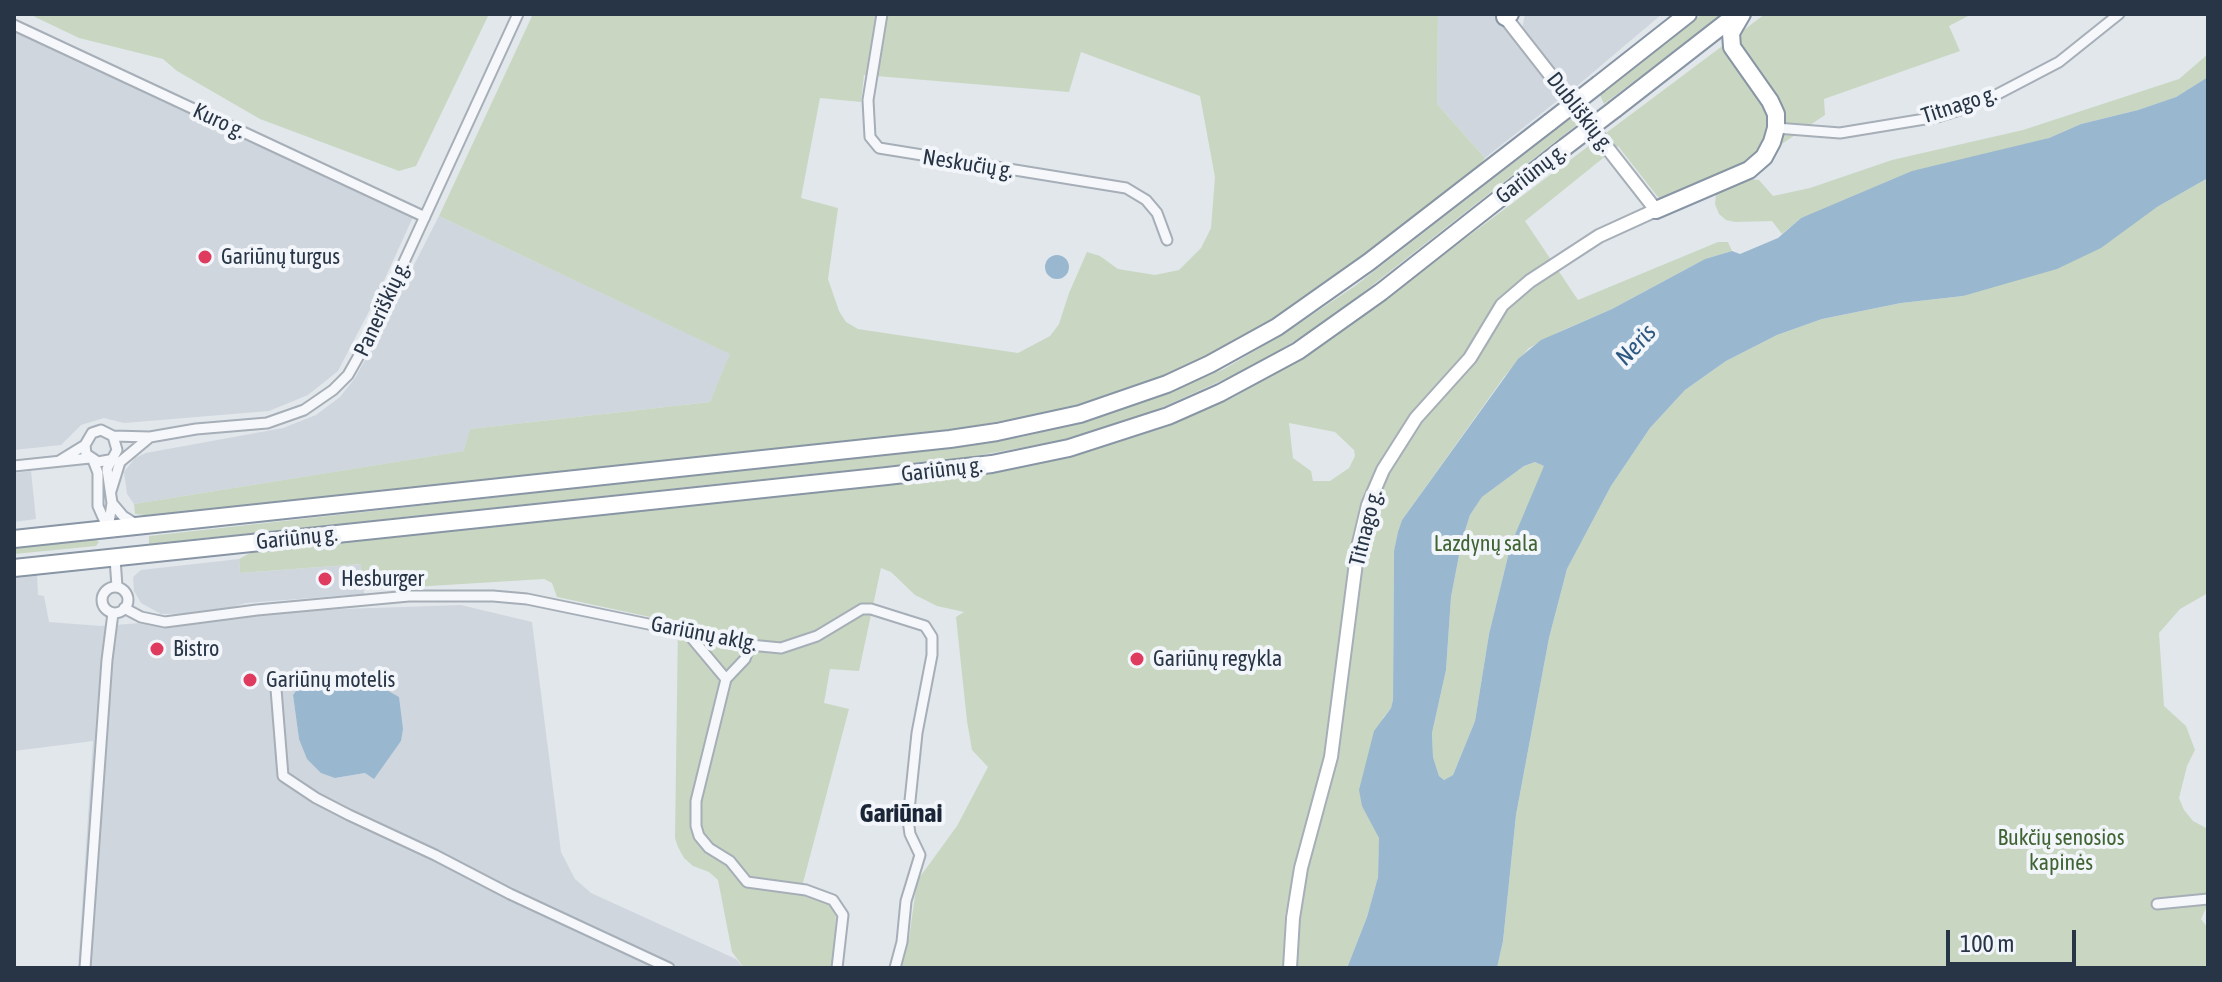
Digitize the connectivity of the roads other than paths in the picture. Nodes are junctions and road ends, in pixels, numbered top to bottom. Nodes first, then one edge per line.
1 (518, 14) edge
2 (882, 14) edge
3 (1673, 14) edge
4 (1688, 14) edge
5 (1740, 14) edge
6 (2119, 14) edge
7 (1506, 15) edge
8 (14, 25) edge
9 (1656, 39) junction
10 (1684, 56) junction
11 (1746, 69) junction
12 (1776, 128) junction
13 (1656, 210) junction
14 (425, 217) junction
15 (1167, 240) dead end
16 (113, 436) junction
17 (150, 437) junction
18 (85, 445) junction
19 (117, 450) junction
20 (91, 459) junction
21 (109, 460) junction
22 (59, 461) junction
23 (14, 466) edge
24 (111, 491) junction
25 (112, 503) junction
26 (140, 525) junction
27 (108, 529) junction
28 (14, 539) edge
29 (248, 544) junction
30 (235, 557) dead end
31 (115, 558) junction
32 (14, 568) edge
33 (117, 587) junction
34 (124, 608) junction
35 (113, 613) junction
36 (685, 630) junction
37 (750, 645) junction
38 (726, 679) junction
39 (276, 689) dead end
40 (2208, 899) edge
41 (2157, 904) dead end
42 (85, 968) edge
43 (669, 968) edge
44 (837, 968) edge
45 (895, 968) edge
46 (1290, 968) edge

1 - 14 street, Paneriškių g.
2 - 15 street, Neskučių g.
3 - 9 highway
4 - 9 highway, Gariūnų g.
5 - 10 highway, Gariūnų g.
5 - 11 highway
6 - 12 street, Titnago g.
7 - 13 street, Dubliškių g.
8 - 14 street, Kuro g.
9 - 26 highway, Gariūnų g., bridge
10 - 11 highway
10 - 29 highway, Gariūnų g., bridge
11 - 12 highway
12 - 13 highway
13 - 46 street, Titnago g.
14 - 17 street, Paneriškių g.
16 - 17 street, Paneriškių g.
16 - 18 street, Paneriškių g.
16 - 19 street
17 - 19 street
17 - 24 street
18 - 20 street
18 - 22 street
19 - 21 street
20 - 21 street
20 - 22 street
20 - 27 street
21 - 24 street
22 - 23 street
24 - 25 street
25 - 26 street
25 - 27 street
26 - 27 highway, Gariūnų g.
27 - 28 highway, Gariūnų g.
27 - 31 highway
29 - 30 highway
29 - 31 highway, Gariūnų g.
31 - 32 highway, Gariūnų g.
31 - 33 street
33 - 34 street
33 - 35 street
34 - 35 street
34 - 36 street, Gariūnų aklg.
35 - 42 street
36 - 37 street, Gariūnų aklg.
36 - 38 street
37 - 38 street
37 - 45 street, Gariūnų aklg.
38 - 44 street
39 - 43 street
40 - 41 street

